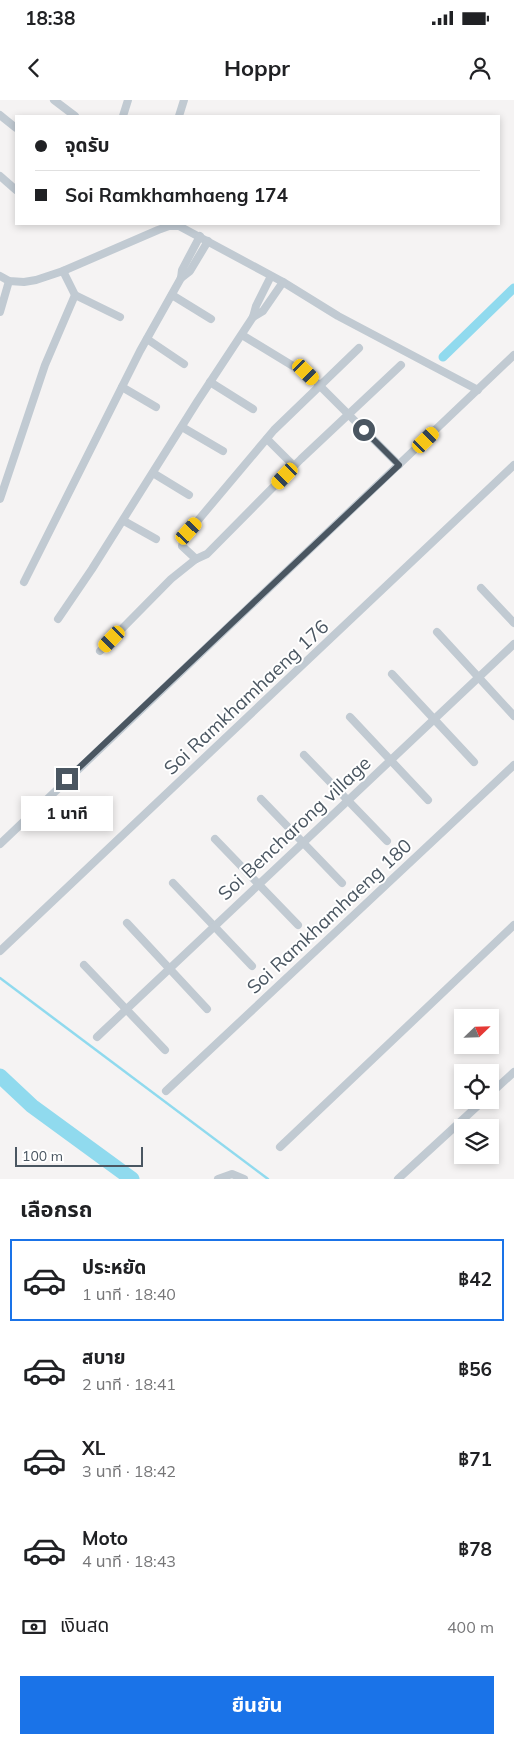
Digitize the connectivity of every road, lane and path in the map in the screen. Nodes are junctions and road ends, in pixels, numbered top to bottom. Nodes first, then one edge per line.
1 (54, 100) edge
2 (128, 100) edge
3 (184, 100) edge
4 (0, 115) edge
5 (74, 115) edge
6 (123, 115) edge
7 (179, 115) edge
8 (15, 127) edge
9 (0, 176) edge
10 (15, 189) edge
11 (200, 236) junction
12 (208, 241) junction
13 (63, 271) junction
14 (0, 276) edge
15 (271, 276) junction
16 (181, 278) junction
17 (9, 281) junction
18 (283, 282) junction
19 (75, 295) junction
20 (172, 295) junction
21 (0, 312) edge
22 (120, 317) dead end
23 (253, 318) junction
24 (211, 319) dead end
25 (242, 335) junction
26 (147, 339) junction
27 (359, 348) dead end
28 (514, 355) edge
29 (184, 364) dead end
30 (401, 365) dead end
31 (293, 366) dead end
32 (306, 372) dead end
33 (210, 382) junction
34 (320, 386) junction
35 (122, 387) junction
36 (478, 390) junction
37 (156, 407) dead end
38 (253, 409) dead end
39 (349, 415) junction
40 (182, 427) junction
41 (267, 439) junction
42 (223, 451) dead end
43 (399, 465) junction
44 (514, 465) edge
45 (294, 466) junction
46 (153, 473) junction
47 (189, 494) dead end
48 (0, 499) edge
49 (124, 521) junction
50 (156, 539) dead end
51 (196, 558) junction
52 (24, 582) dead end
53 (481, 588) dead end
54 (58, 619) dead end
55 (514, 623) edge
56 (437, 632) dead end
57 (514, 644) edge
58 (100, 651) dead end
59 (392, 674) dead end
60 (477, 677) junction
61 (514, 716) edge
62 (350, 717) dead end
63 (434, 718) junction
64 (304, 755) dead end
65 (390, 760) junction
66 (474, 762) dead end
67 (514, 765) edge
68 (261, 799) dead end
69 (428, 800) dead end
70 (347, 801) junction
71 (215, 839) dead end
72 (387, 841) dead end
73 (303, 842) junction
74 (0, 844) edge
75 (173, 883) dead end
76 (342, 883) dead end
77 (258, 884) junction
78 (127, 924) dead end
79 (514, 924) edge
80 (214, 925) junction
81 (298, 926) dead end
82 (4, 943) edge
83 (0, 951) edge
84 (84, 965) dead end
85 (252, 966) dead end
86 (169, 968) junction
87 (126, 1009) junction
88 (207, 1009) dead end
89 (97, 1037) dead end
90 (165, 1050) dead end
91 (514, 1072) edge
92 (499, 1086) edge
93 (166, 1091) dead end
94 (474, 1109) edge
95 (280, 1147) dead end
96 (218, 1179) edge
97 (244, 1179) edge
98 (398, 1179) edge

1 - 5 street
2 - 6 street
3 - 7 street
4 - 8 street
9 - 10 street
11 - 12 street
11 - 13 street
11 - 16 street
12 - 15 street
12 - 16 street
13 - 17 street
13 - 19 street
14 - 17 street
15 - 18 street
15 - 23 street
16 - 20 street
17 - 21 street
18 - 23 street
18 - 36 street
19 - 22 street
19 - 48 street
20 - 24 street
20 - 26 street
23 - 25 street
25 - 31 street
25 - 33 street
26 - 29 street
26 - 35 street
27 - 34 street
28 - 36 street
30 - 39 street
32 - 34 street
33 - 38 street
33 - 40 street
34 - 39 street
34 - 41 street
35 - 37 street
35 - 52 street
36 - 43 street
39 - 43 street
39 - 45 street
40 - 42 street
40 - 46 street
41 - 45 street
41 - 51 street
43 - 74 street
44 - 82 street, Soi Ramkhamhaeng 176
45 - 51 street
46 - 47 street
46 - 49 street
49 - 50 street
49 - 54 street
51 - 58 street
53 - 55 street
56 - 60 street
57 - 60 street, Soi Bencharong village
59 - 63 street
60 - 61 street
60 - 63 street, Soi Bencharong village
62 - 65 street
63 - 65 street, Soi Bencharong village
63 - 66 street
64 - 70 street
65 - 69 street
65 - 70 street, Soi Bencharong village
67 - 93 street, Soi Ramkhamhaeng 180
68 - 73 street
70 - 72 street
70 - 73 street, Soi Bencharong village
71 - 77 street
73 - 76 street
73 - 77 street, Soi Bencharong village
75 - 80 street
77 - 80 street, Soi Bencharong village
77 - 81 street
78 - 86 street
79 - 95 street
80 - 85 street
80 - 86 street, Soi Bencharong village
82 - 83 street, Soi Ramkhamhaeng 176
84 - 87 street
86 - 87 street, Soi Bencharong village
86 - 88 street
87 - 89 street, Soi Bencharong village
87 - 90 street
91 - 92 street
94 - 98 street
96 - 97 street

